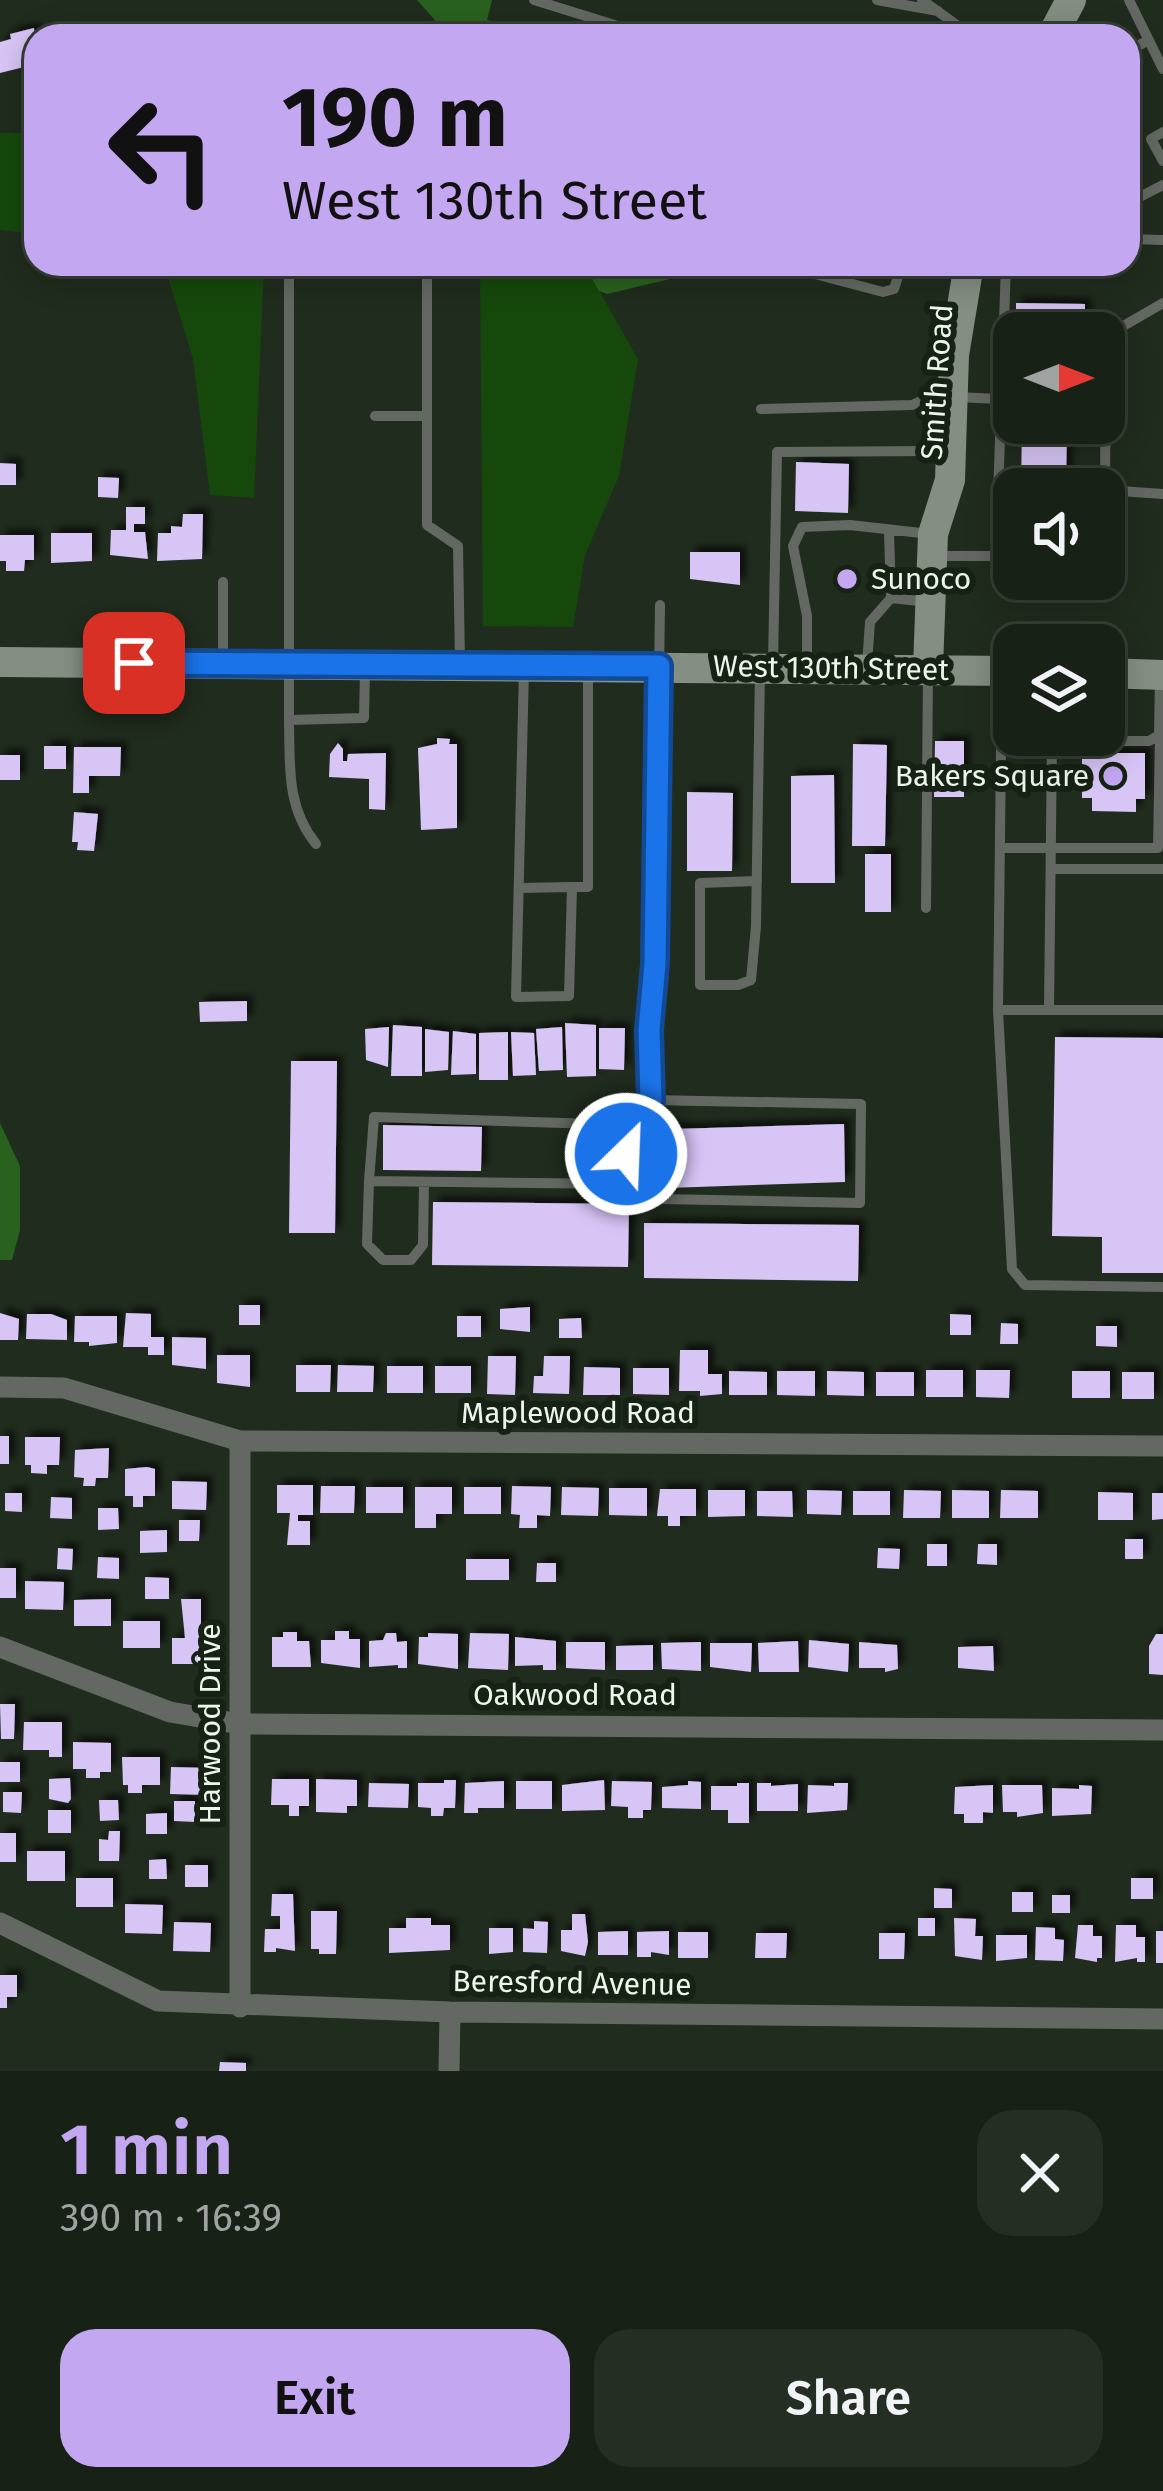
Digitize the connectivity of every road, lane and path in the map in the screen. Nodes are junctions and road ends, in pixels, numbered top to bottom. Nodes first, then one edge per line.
1 (534, 0) edge
2 (877, 0) edge
3 (922, 0) edge
4 (1129, 0) edge
5 (938, 11) junction
6 (611, 24) edge
7 (949, 24) edge
8 (1149, 40) junction
9 (1140, 45) edge
10 (1163, 69) edge
11 (1163, 132) edge
12 (1163, 161) edge
13 (290, 276) edge
14 (427, 276) edge
15 (822, 276) edge
16 (898, 276) edge
17 (947, 276) edge
18 (967, 276) edge
19 (1005, 276) edge
20 (1163, 303) edge
21 (1004, 312) edge
22 (1125, 325) edge
23 (942, 397) junction
24 (993, 399) edge
25 (760, 409) dead end
26 (375, 416) dead end
27 (427, 416) junction
28 (999, 444) edge
29 (1105, 444) edge
30 (932, 451) junction
31 (1163, 494) edge
32 (942, 498) junction
33 (889, 532) junction
34 (933, 545) junction
35 (223, 582) dead end
36 (891, 598) junction
37 (931, 602) junction
38 (660, 605) dead end
39 (0, 662) edge
40 (223, 663) junction
41 (289, 664) junction
42 (366, 664) junction
43 (524, 665) junction
44 (460, 666) junction
45 (588, 666) junction
46 (659, 666) junction
47 (767, 667) junction
48 (807, 667) junction
49 (867, 668) junction
50 (928, 668) junction
51 (993, 670) edge
52 (1125, 674) edge
53 (1162, 675) edge
54 (289, 720) junction
55 (1161, 737) edge
56 (1125, 741) edge
57 (1000, 756) edge
58 (1052, 756) edge
59 (316, 844) dead end
60 (1000, 848) junction
61 (1051, 848) junction
62 (1158, 848) junction
63 (1051, 869) junction
64 (1161, 869) edge
65 (757, 881) junction
66 (572, 887) junction
67 (519, 888) junction
68 (926, 908) dead end
69 (1049, 1009) junction
70 (998, 1010) junction
71 (1163, 1010) edge
72 (651, 1100) junction
73 (626, 1125) junction
74 (370, 1181) junction
75 (424, 1182) junction
76 (626, 1184) junction
77 (1163, 1287) edge
78 (0, 1388) edge
79 (240, 1441) junction
80 (1163, 1446) edge
81 (0, 1647) edge
82 (240, 1724) junction
83 (1163, 1730) edge
84 (0, 1923) edge
85 (240, 2007) junction
86 (450, 2012) junction
87 (1163, 2019) edge
88 (449, 2071) edge

1 - 6 lane
2 - 5 lane
3 - 5 lane
4 - 8 lane
5 - 7 lane
8 - 9 lane
8 - 10 lane
11 - 12 lane
13 - 41 lane
14 - 27 lane
15 - 16 lane
17 - 23 main road, Smith Road
18 - 23 main road, Smith Road
19 - 21 lane
20 - 22 lane
23 - 24 lane
23 - 25 lane
23 - 30 main road, Smith Road
23 - 32 main road, Smith Road
26 - 27 lane
27 - 44 lane
28 - 34 lane
29 - 31 lane
30 - 32 main road, Smith Road
30 - 47 lane
32 - 34 main road, Smith Road
33 - 34 lane
33 - 36 lane
33 - 48 lane
34 - 37 main road, Smith Road
35 - 40 lane
36 - 37 lane
36 - 49 lane
37 - 50 main road, Smith Road
38 - 46 lane
39 - 40 main road, West 130th Street
40 - 41 main road, West 130th Street
41 - 42 main road, West 130th Street
41 - 54 lane
42 - 44 main road, West 130th Street
42 - 54 lane
43 - 44 main road, West 130th Street
43 - 45 main road, West 130th Street
43 - 67 lane
45 - 46 main road, West 130th Street
45 - 66 lane
46 - 47 main road, West 130th Street
46 - 72 lane
47 - 48 main road, West 130th Street
47 - 65 lane
48 - 49 main road, West 130th Street
49 - 50 main road, West 130th Street
50 - 51 main road, West 130th Street
50 - 68 lane
52 - 53 main road
53 - 55 lane
54 - 59 lane
55 - 56 lane
55 - 62 lane
57 - 60 lane
58 - 61 lane
60 - 61 lane
60 - 70 lane
61 - 62 lane
61 - 63 lane
62 - 64 lane
63 - 64 lane
63 - 69 lane
65 - 65 lane
66 - 67 lane
66 - 67 lane
69 - 70 lane
69 - 71 lane
70 - 77 lane
72 - 73 lane
72 - 76 lane
73 - 74 lane
73 - 76 lane
74 - 75 lane
74 - 75 lane
75 - 76 lane
78 - 79 street, Maplewood Road
79 - 80 street, Maplewood Road
79 - 82 street, Harwood Drive
81 - 82 street, Oakwood Road
82 - 83 street, Oakwood Road
82 - 85 street, Harwood Drive
84 - 85 street, Beresford Avenue
85 - 86 street, Beresford Avenue
86 - 87 street, Beresford Avenue
86 - 88 street

